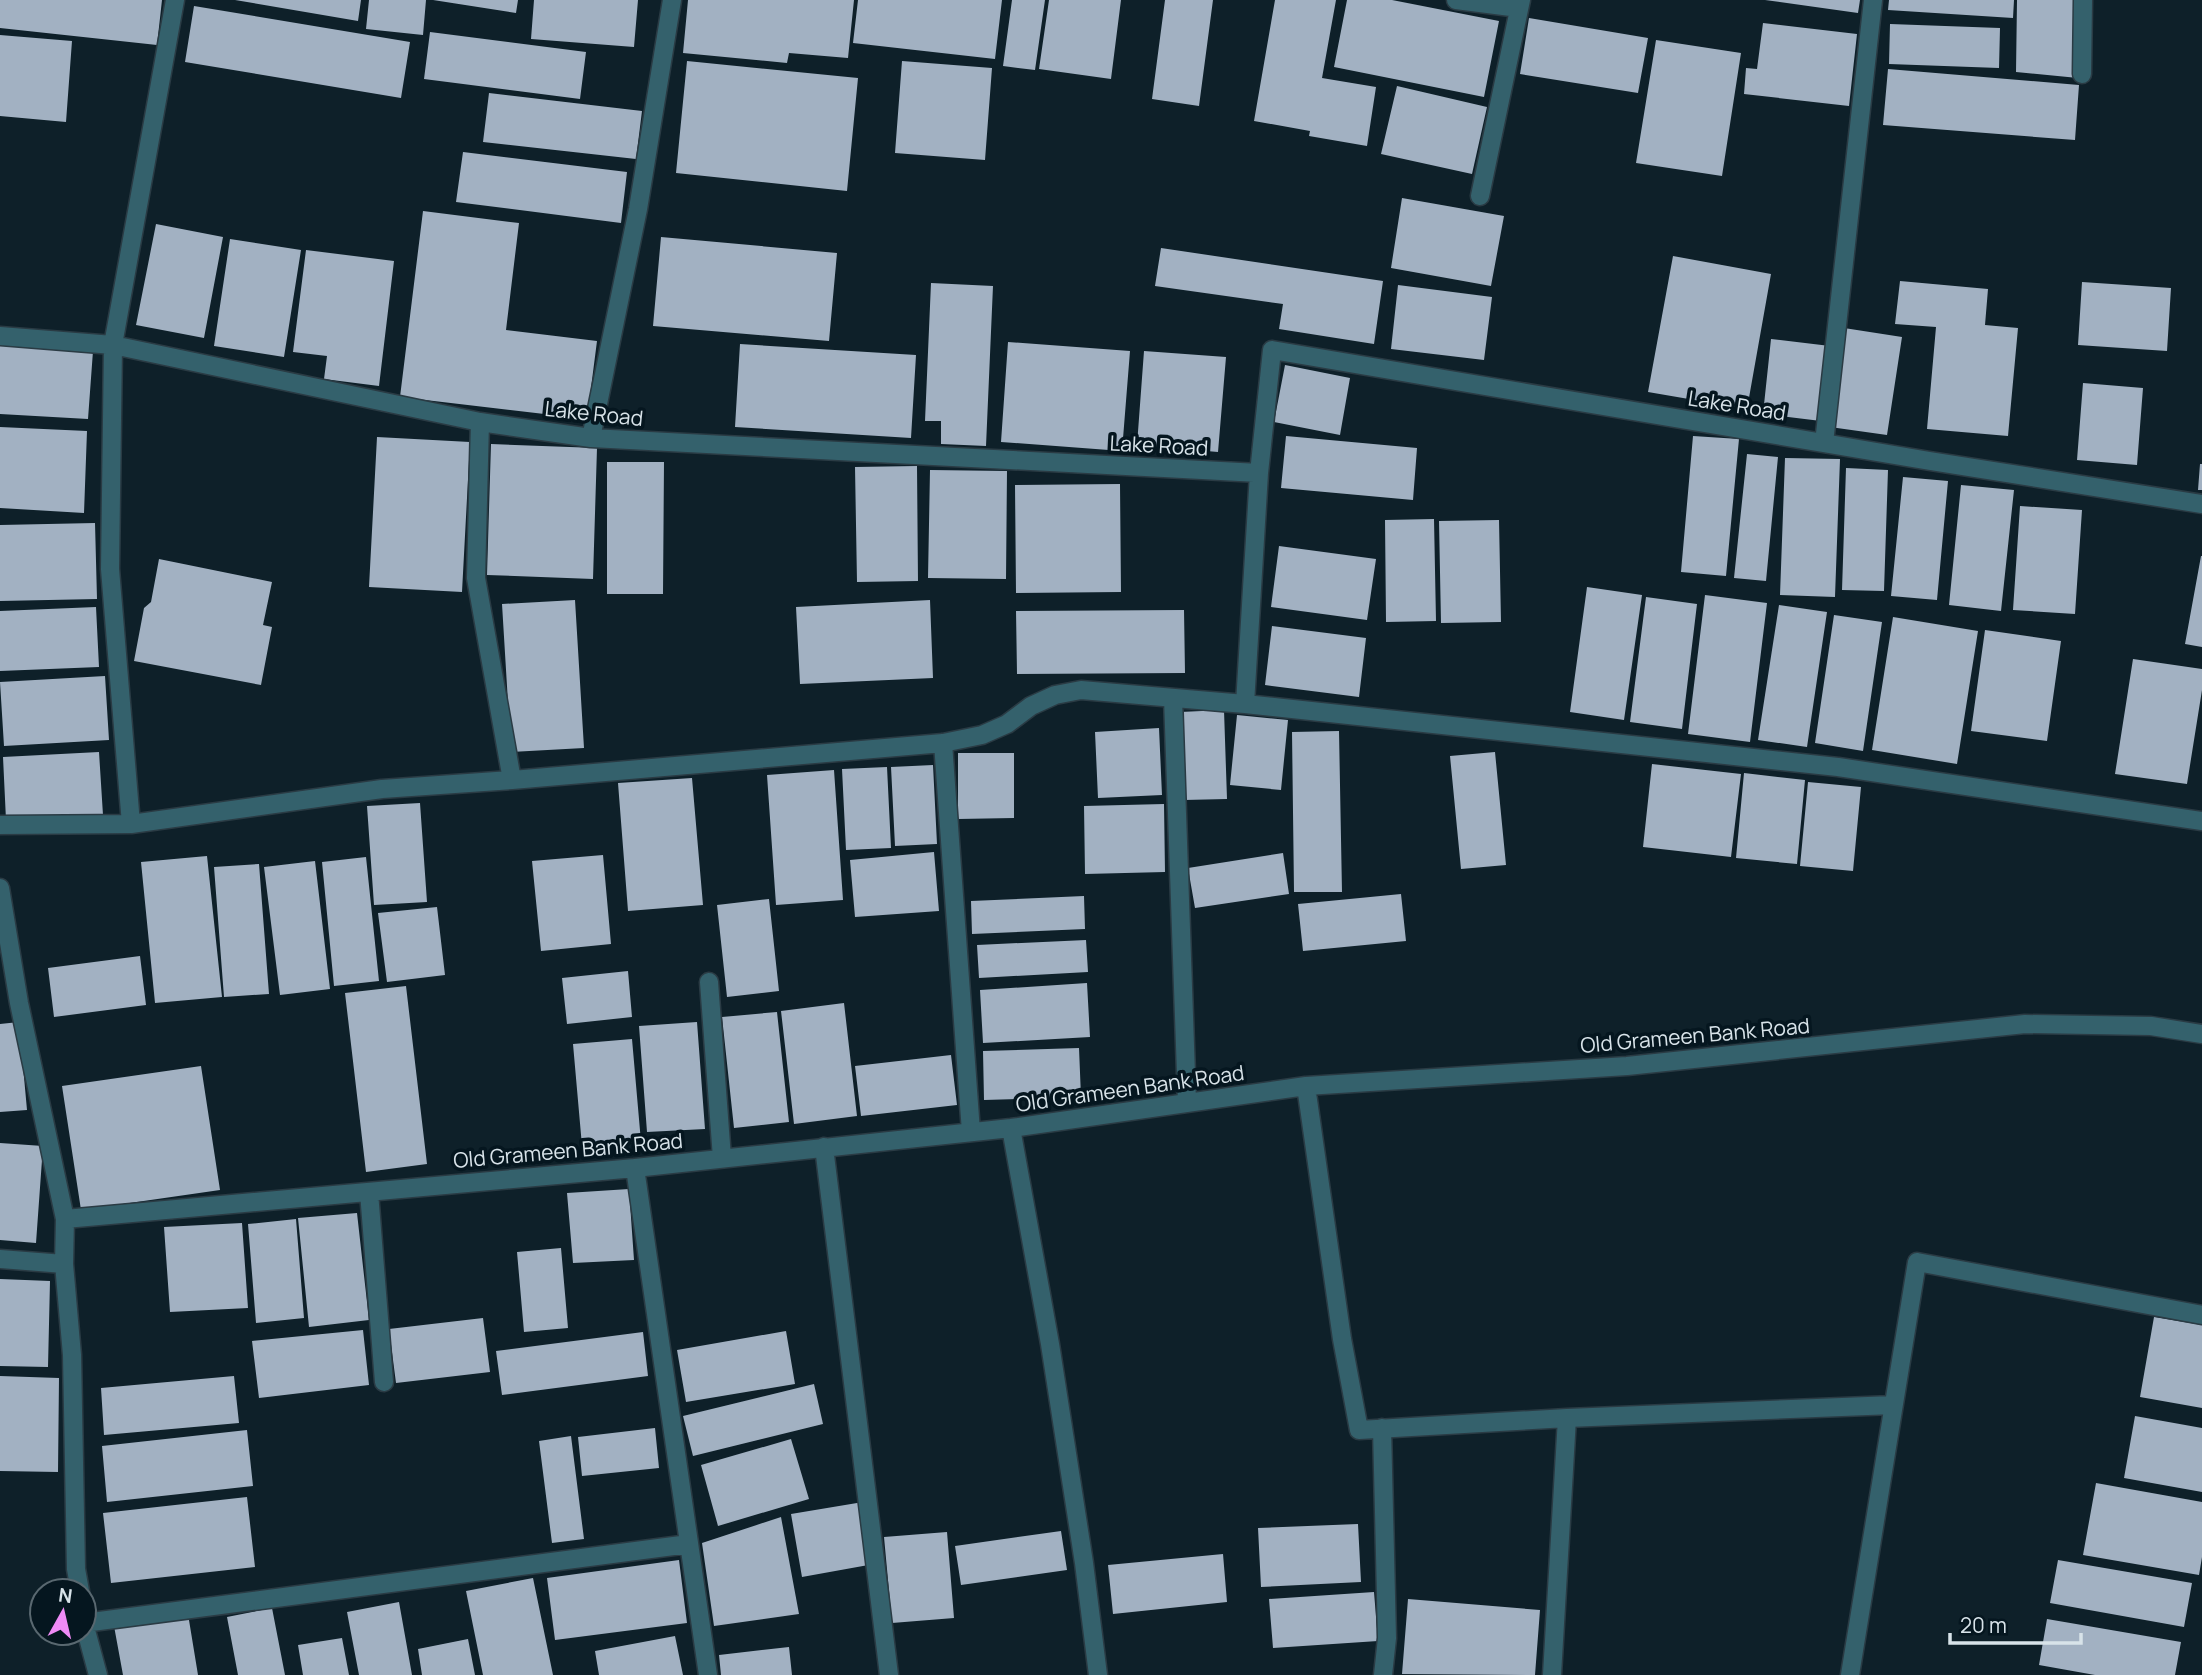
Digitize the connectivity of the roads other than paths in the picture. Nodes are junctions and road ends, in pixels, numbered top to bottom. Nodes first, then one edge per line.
1 (175, 0) edge
2 (672, 0) edge
3 (1456, 0) edge
4 (1873, 0) edge
5 (2083, 0) edge
6 (1520, 4) edge
7 (2082, 74) dead end
8 (1480, 195) dead end
9 (0, 336) edge
10 (113, 345) junction
11 (480, 422) junction
12 (591, 438) junction
13 (1824, 443) junction
14 (1259, 473) junction
15 (2202, 504) edge
16 (1173, 698) junction
17 (1245, 704) junction
18 (943, 743) junction
19 (512, 780) junction
20 (2202, 821) edge
21 (131, 824) junction
22 (0, 825) edge
23 (0, 888) edge
24 (709, 982) dead end
25 (2202, 1034) edge
26 (1306, 1086) junction
27 (1187, 1103) junction
28 (1011, 1128) junction
29 (971, 1132) junction
30 (824, 1147) junction
31 (722, 1158) junction
32 (635, 1168) junction
33 (369, 1192) junction
34 (65, 1219) junction
35 (0, 1259) edge
36 (64, 1264) junction
37 (2202, 1315) edge
38 (384, 1382) dead end
39 (1893, 1405) junction
40 (1567, 1418) junction
41 (1382, 1428) junction
42 (689, 1544) junction
43 (77, 1577) edge
44 (98, 1621) edge
45 (90, 1647) edge
46 (98, 1675) edge
47 (708, 1675) edge
48 (889, 1675) edge
49 (1098, 1675) edge
50 (1383, 1675) edge
51 (1552, 1675) edge
52 (1850, 1675) edge

1 - 10 street
2 - 12 street
3 - 6 street
4 - 13 street
5 - 7 street
6 - 8 street
9 - 10 street, Lake Road
10 - 11 street, Lake Road
10 - 21 street
11 - 12 street, Lake Road
11 - 19 street
12 - 14 street, Lake Road
13 - 14 street, Lake Road
13 - 15 street, Lake Road
14 - 17 street
16 - 17 street
16 - 18 street
16 - 27 street
17 - 20 street
18 - 19 street
18 - 29 street
19 - 21 street
21 - 22 street
23 - 34 street
24 - 31 street
25 - 26 street, Old Grameen Bank Road
26 - 27 street, Old Grameen Bank Road
26 - 41 street
27 - 28 street, Old Grameen Bank Road
28 - 29 street, Old Grameen Bank Road
28 - 49 street
29 - 30 street, Old Grameen Bank Road
30 - 31 street, Old Grameen Bank Road
30 - 48 street
31 - 32 street, Old Grameen Bank Road
32 - 33 street, Old Grameen Bank Road
32 - 42 street
33 - 34 street, Old Grameen Bank Road
33 - 38 street
34 - 36 street
35 - 36 street
36 - 43 street
37 - 39 street
39 - 40 street
39 - 52 street
40 - 41 street
40 - 51 street
41 - 50 street
42 - 44 street
42 - 47 street
45 - 46 street

